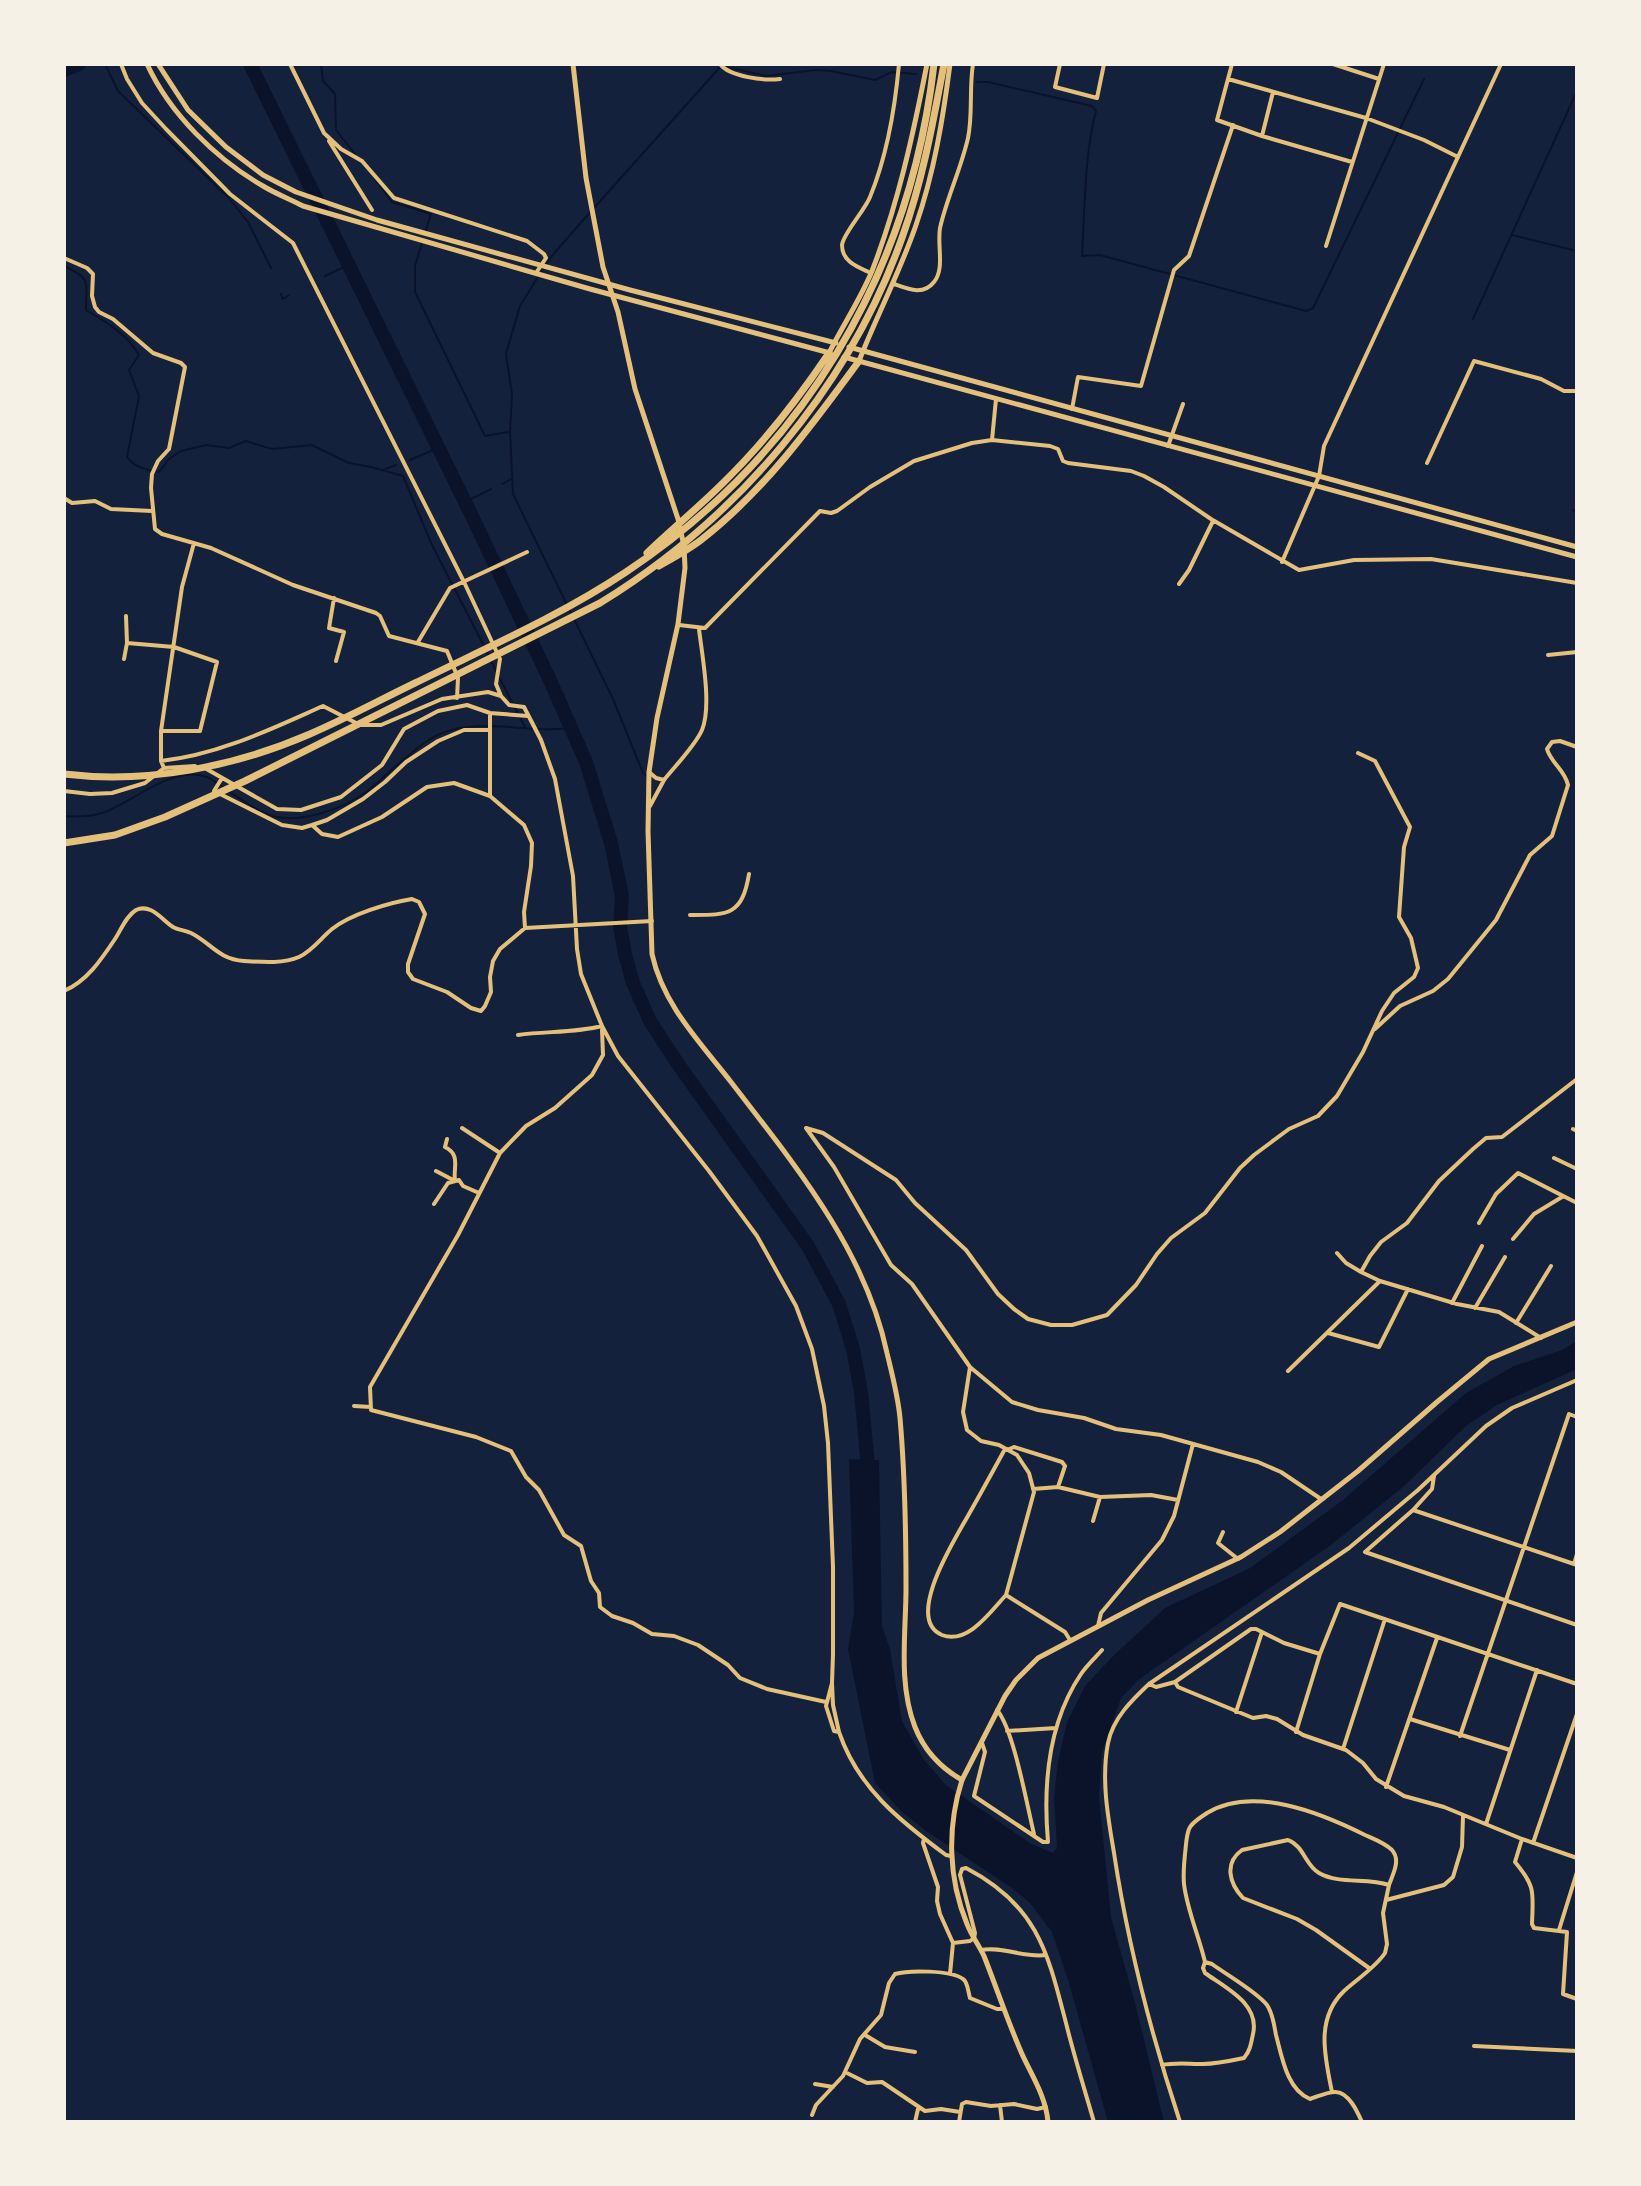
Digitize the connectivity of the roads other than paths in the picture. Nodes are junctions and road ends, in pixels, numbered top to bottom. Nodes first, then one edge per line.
1 (121, 64) edge
2 (147, 64) edge
3 (158, 64) edge
4 (290, 64) edge
5 (573, 64) edge
6 (720, 64) edge
7 (899, 64) edge
8 (927, 64) edge
9 (934, 64) edge
10 (947, 64) edge
11 (973, 64) edge
12 (1060, 64) edge
13 (1104, 64) edge
14 (1232, 64) edge
15 (1333, 64) edge
16 (1384, 64) edge
17 (1501, 64) edge
18 (780, 79) dead end
19 (1228, 79) junction
20 (1379, 79) junction
21 (1273, 91) junction
22 (1366, 118) junction
23 (1233, 125) junction
24 (325, 134) junction
25 (1262, 136) junction
26 (1458, 157) junction
27 (1352, 162) junction
28 (372, 210) dead end
29 (899, 236) junction
30 (1326, 246) dead end
31 (64, 258) edge
32 (542, 264) junction
33 (536, 273) junction
34 (871, 273) junction
35 (608, 282) junction
36 (894, 284) junction
37 (612, 295) junction
38 (834, 343) junction
39 (863, 351) junction
40 (829, 353) junction
41 (895, 360) junction
42 (859, 361) junction
43 (892, 370) junction
44 (1577, 391) edge
45 (996, 398) junction
46 (1183, 404) dead end
47 (1072, 409) junction
48 (1173, 436) junction
49 (992, 440) junction
50 (1168, 446) junction
51 (1427, 463) dead end
52 (1319, 476) junction
53 (1313, 485) junction
54 (64, 498) edge
55 (152, 511) junction
56 (1213, 521) junction
57 (1500, 526) junction
58 (1497, 535) junction
59 (194, 543) junction
60 (1577, 547) edge
61 (527, 552) dead end
62 (1577, 557) edge
63 (1282, 562) junction
64 (624, 573) junction
65 (462, 583) junction
66 (1577, 583) edge
67 (630, 584) junction
68 (1179, 584) dead end
69 (334, 598) junction
70 (126, 616) dead end
71 (678, 624) junction
72 (699, 629) junction
73 (418, 642) junction
74 (127, 643) junction
75 (174, 647) junction
76 (1577, 652) edge
77 (1548, 655) dead end
78 (124, 659) dead end
79 (336, 661) dead end
80 (501, 696) junction
81 (457, 698) junction
82 (490, 715) junction
83 (528, 716) junction
84 (490, 729) junction
85 (161, 731) junction
86 (1577, 747) edge
87 (1358, 753) dead end
88 (161, 761) junction
89 (164, 768) junction
90 (649, 772) junction
91 (64, 774) edge
92 (222, 778) junction
93 (664, 780) junction
94 (64, 791) edge
95 (490, 796) junction
96 (648, 809) junction
97 (312, 825) junction
98 (64, 843) edge
99 (749, 874) dead end
100 (690, 915) dead end
101 (649, 921) junction
102 (576, 925) junction
103 (525, 928) junction
104 (64, 991) edge
105 (602, 1026) junction
106 (1373, 1031) junction
107 (518, 1035) dead end
108 (1577, 1079) edge
109 (462, 1128) dead end
110 (447, 1139) dead end
111 (500, 1153) junction
112 (1554, 1158) dead end
113 (1577, 1169) edge
114 (436, 1171) dead end
115 (455, 1181) junction
116 (479, 1193) junction
117 (1563, 1197) junction
118 (1577, 1203) edge
119 (434, 1204) dead end
120 (1479, 1223) dead end
121 (1513, 1239) dead end
122 (1482, 1246) dead end
123 (1337, 1253) dead end
124 (1505, 1257) dead end
125 (1551, 1266) dead end
126 (1361, 1272) junction
127 (1380, 1281) junction
128 (1408, 1289) junction
129 (1452, 1303) junction
130 (1475, 1308) junction
131 (1516, 1323) junction
132 (1575, 1325) edge
133 (1328, 1333) junction
134 (1541, 1339) junction
135 (970, 1367) junction
136 (1288, 1371) dead end
137 (1577, 1380) edge
138 (354, 1406) dead end
139 (371, 1407) junction
140 (1577, 1417) edge
141 (1193, 1444) junction
142 (1006, 1449) junction
143 (1434, 1475) junction
144 (1058, 1487) junction
145 (1033, 1489) junction
146 (1100, 1497) junction
147 (1321, 1499) junction
148 (1178, 1500) junction
149 (1413, 1510) junction
150 (1093, 1521) dead end
151 (1223, 1532) dead end
152 (1524, 1547) junction
153 (1577, 1554) edge
154 (1238, 1559) junction
155 (1575, 1564) edge
156 (1006, 1595) junction
157 (1506, 1600) junction
158 (1385, 1619) junction
159 (1577, 1625) edge
160 (1098, 1626) junction
161 (1262, 1632) junction
162 (1437, 1638) junction
163 (1070, 1640) junction
164 (1102, 1650) dead end
165 (1320, 1654) junction
166 (1487, 1654) junction
167 (1537, 1670) junction
168 (1175, 1682) junction
169 (832, 1683) junction
170 (1149, 1684) junction
171 (1577, 1684) edge
172 (826, 1702) junction
173 (997, 1710) junction
174 (1236, 1712) junction
175 (1577, 1714) edge
176 (1410, 1719) junction
177 (1056, 1728) junction
178 (1007, 1731) junction
179 (839, 1732) junction
180 (1296, 1732) junction
181 (1460, 1736) junction
182 (982, 1743) junction
183 (1343, 1749) junction
184 (1510, 1750) junction
185 (962, 1780) junction
186 (1386, 1787) junction
187 (1463, 1815) junction
188 (1486, 1825) junction
189 (1035, 1837) junction
190 (924, 1839) junction
191 (1522, 1839) junction
192 (1533, 1843) junction
193 (951, 1853) junction
194 (1577, 1858) edge
195 (1577, 1872) edge
196 (1389, 1885) junction
197 (1386, 1900) junction
198 (1559, 1930) junction
199 (1567, 1932) junction
200 (1577, 1935) edge
201 (974, 1938) junction
202 (953, 1943) junction
203 (981, 1950) junction
204 (1047, 1955) junction
205 (1205, 1962) junction
206 (1369, 1968) junction
207 (950, 1975) junction
208 (1577, 1999) edge
209 (1003, 2009) junction
210 (865, 2035) junction
211 (1474, 2046) dead end
212 (1577, 2051) edge
213 (915, 2052) dead end
214 (1162, 2065) junction
215 (845, 2072) junction
216 (815, 2084) dead end
217 (833, 2087) junction
218 (1332, 2092) junction
219 (1000, 2105) junction
220 (1046, 2107) junction
221 (918, 2108) junction
222 (960, 2112) junction
223 (812, 2115) dead end
224 (915, 2122) edge
225 (965, 2122) edge
226 (1002, 2122) edge
227 (1048, 2122) edge
228 (1094, 2122) edge
229 (1180, 2122) edge
230 (1362, 2122) edge

1 - 65 street
2 - 33 street
3 - 32 street
4 - 24 street
5 - 35 street
6 - 18 street
7 - 34 street
8 - 34 street
9 - 29 highway
10 - 29 highway
10 - 36 street
11 - 36 street
12 - 13 street
14 - 19 street
15 - 20 street
16 - 20 street
17 - 26 street
19 - 21 street
19 - 23 street
20 - 22 street
21 - 22 street
21 - 25 street
22 - 26 street
22 - 27 street
23 - 25 street
23 - 47 street
24 - 28 street
24 - 32 street
25 - 27 street
26 - 52 street
27 - 30 street
29 - 64 highway
29 - 67 highway
31 - 55 street
32 - 33 street
32 - 35 street
33 - 37 street
34 - 38 street
35 - 37 street
35 - 38 street
36 - 39 street
37 - 40 street
37 - 71 street
38 - 39 street
38 - 40 street
39 - 41 street
39 - 42 street
40 - 42 street
40 - 64 highway
41 - 43 street
41 - 47 street
42 - 43 street
42 - 67 highway
43 - 45 street
44 - 51 street
45 - 49 street
45 - 50 street
46 - 48 street
47 - 48 street
48 - 50 street
48 - 52 street
49 - 56 street
49 - 72 street
50 - 53 street
52 - 53 street
52 - 57 street
53 - 58 street
53 - 63 street
54 - 55 street
55 - 59 street
56 - 63 street
56 - 68 street
57 - 58 street
57 - 60 street
58 - 62 street
59 - 69 street
59 - 75 street
61 - 65 street
63 - 66 street
64 - 91 highway
65 - 73 street
65 - 80 street
67 - 98 highway
69 - 73 street
69 - 79 street
70 - 74 street
71 - 72 street
71 - 90 street
72 - 93 street
73 - 81 street
74 - 75 street
74 - 78 street
75 - 85 street
75 - 85 street
76 - 77 street
80 - 81 street
80 - 83 street
81 - 88 street
82 - 83 street
82 - 84 street
82 - 92 street
83 - 102 street
84 - 95 street
84 - 97 street
85 - 88 street
86 - 106 street
87 - 106 street
88 - 89 street
89 - 92 street
89 - 94 street
90 - 93 street
90 - 96 street
92 - 97 street
93 - 96 street
95 - 97 street
95 - 103 street
96 - 101 street
99 - 100 street
101 - 102 street
101 - 185 street
102 - 103 street
102 - 105 street
103 - 104 street
105 - 107 street
105 - 111 street
105 - 169 street
106 - 135 street
108 - 126 street
109 - 111 street
110 - 115 street
111 - 116 street
112 - 113 street
114 - 115 street
115 - 116 street
115 - 119 street
116 - 139 street
117 - 118 street
117 - 120 street
117 - 121 street
122 - 129 street
123 - 126 street
124 - 130 street
125 - 131 street
126 - 127 street
127 - 128 street
127 - 133 street
128 - 129 street
128 - 133 street
129 - 130 street
130 - 131 street
131 - 134 street
132 - 134 street
133 - 136 street
134 - 147 street
135 - 141 street
135 - 142 street
137 - 143 street
138 - 139 street
139 - 172 street
140 - 152 street
141 - 147 street
141 - 148 street
142 - 144 street
142 - 145 street
142 - 156 street
143 - 149 street
143 - 170 street
144 - 145 street
144 - 146 street
145 - 156 street
146 - 148 street
146 - 150 street
147 - 154 street
148 - 160 street
149 - 152 street
149 - 157 street
151 - 154 street
152 - 155 street
152 - 157 street
153 - 155 street
154 - 160 street
156 - 163 street
157 - 159 street
157 - 166 street
158 - 162 street
158 - 165 street
158 - 183 street
160 - 163 street
161 - 165 street
161 - 168 street
161 - 174 street
162 - 166 street
162 - 176 street
163 - 173 street
164 - 177 street
165 - 180 street
166 - 167 street
166 - 181 street
167 - 171 street
167 - 184 street
168 - 170 street
168 - 174 street
169 - 172 street
169 - 179 street
170 - 214 street
172 - 179 street
173 - 178 street
173 - 182 street
174 - 180 street
175 - 192 street
176 - 181 street
176 - 186 street
177 - 178 street
177 - 189 street
178 - 189 street
179 - 190 street
180 - 183 street
181 - 184 street
182 - 185 street
182 - 189 street
183 - 186 street
184 - 188 street
185 - 193 street
186 - 187 street
187 - 188 street
187 - 197 street
188 - 191 street
190 - 193 street
190 - 202 street
191 - 192 street
191 - 198 street
192 - 194 street
193 - 201 street
195 - 198 street
196 - 197 street
196 - 205 street
196 - 206 street
197 - 206 street
198 - 199 street
199 - 200 street
199 - 208 street
201 - 202 street
201 - 203 street
201 - 204 street
202 - 207 street
203 - 204 street
203 - 209 street
204 - 228 street
205 - 214 street
205 - 218 street
206 - 218 street
207 - 209 street
207 - 210 street
209 - 220 street
210 - 213 street
210 - 215 street
211 - 212 street
214 - 229 street
215 - 217 street
215 - 221 street
216 - 217 street
217 - 223 street
218 - 230 street
219 - 220 street
219 - 222 street
219 - 226 street
220 - 227 street
221 - 222 street
221 - 224 street
222 - 225 street

